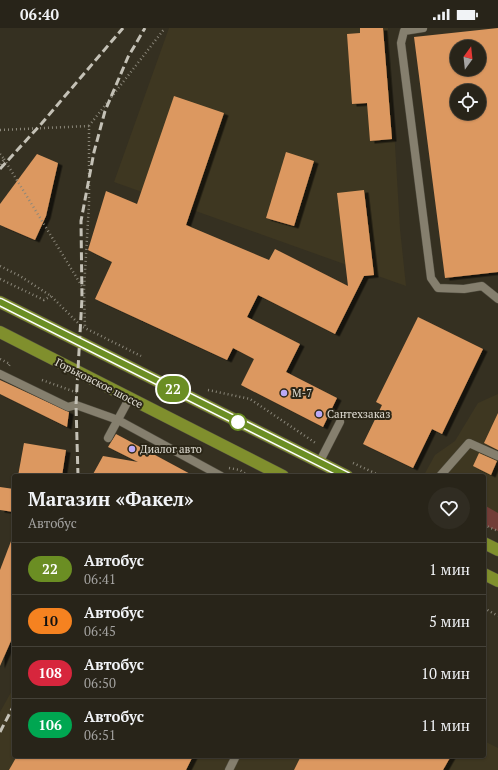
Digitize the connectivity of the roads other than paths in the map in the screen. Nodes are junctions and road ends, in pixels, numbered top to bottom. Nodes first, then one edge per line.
1 (423, 28) edge
2 (498, 299) edge
3 (0, 302) edge
4 (0, 332) edge
5 (0, 374) edge
6 (129, 399) junction
7 (118, 420) junction
8 (340, 422) dead end
9 (108, 438) dead end
10 (498, 456) edge
11 (319, 463) junction
12 (217, 474) edge
13 (279, 474) edge
14 (343, 474) edge
15 (442, 474) edge
16 (486, 544) edge
17 (498, 550) edge
18 (486, 575) edge
19 (498, 581) edge
20 (235, 758) edge
21 (229, 770) edge

1 - 2 lane
3 - 11 main road
4 - 6 main road, Горьковское шоссе
5 - 7 lane
6 - 7 lane
6 - 13 main road, Горьковское шоссе
7 - 9 lane
7 - 12 lane
8 - 11 lane
10 - 15 lane
11 - 14 main road
16 - 17 main road
18 - 19 main road
20 - 21 lane

